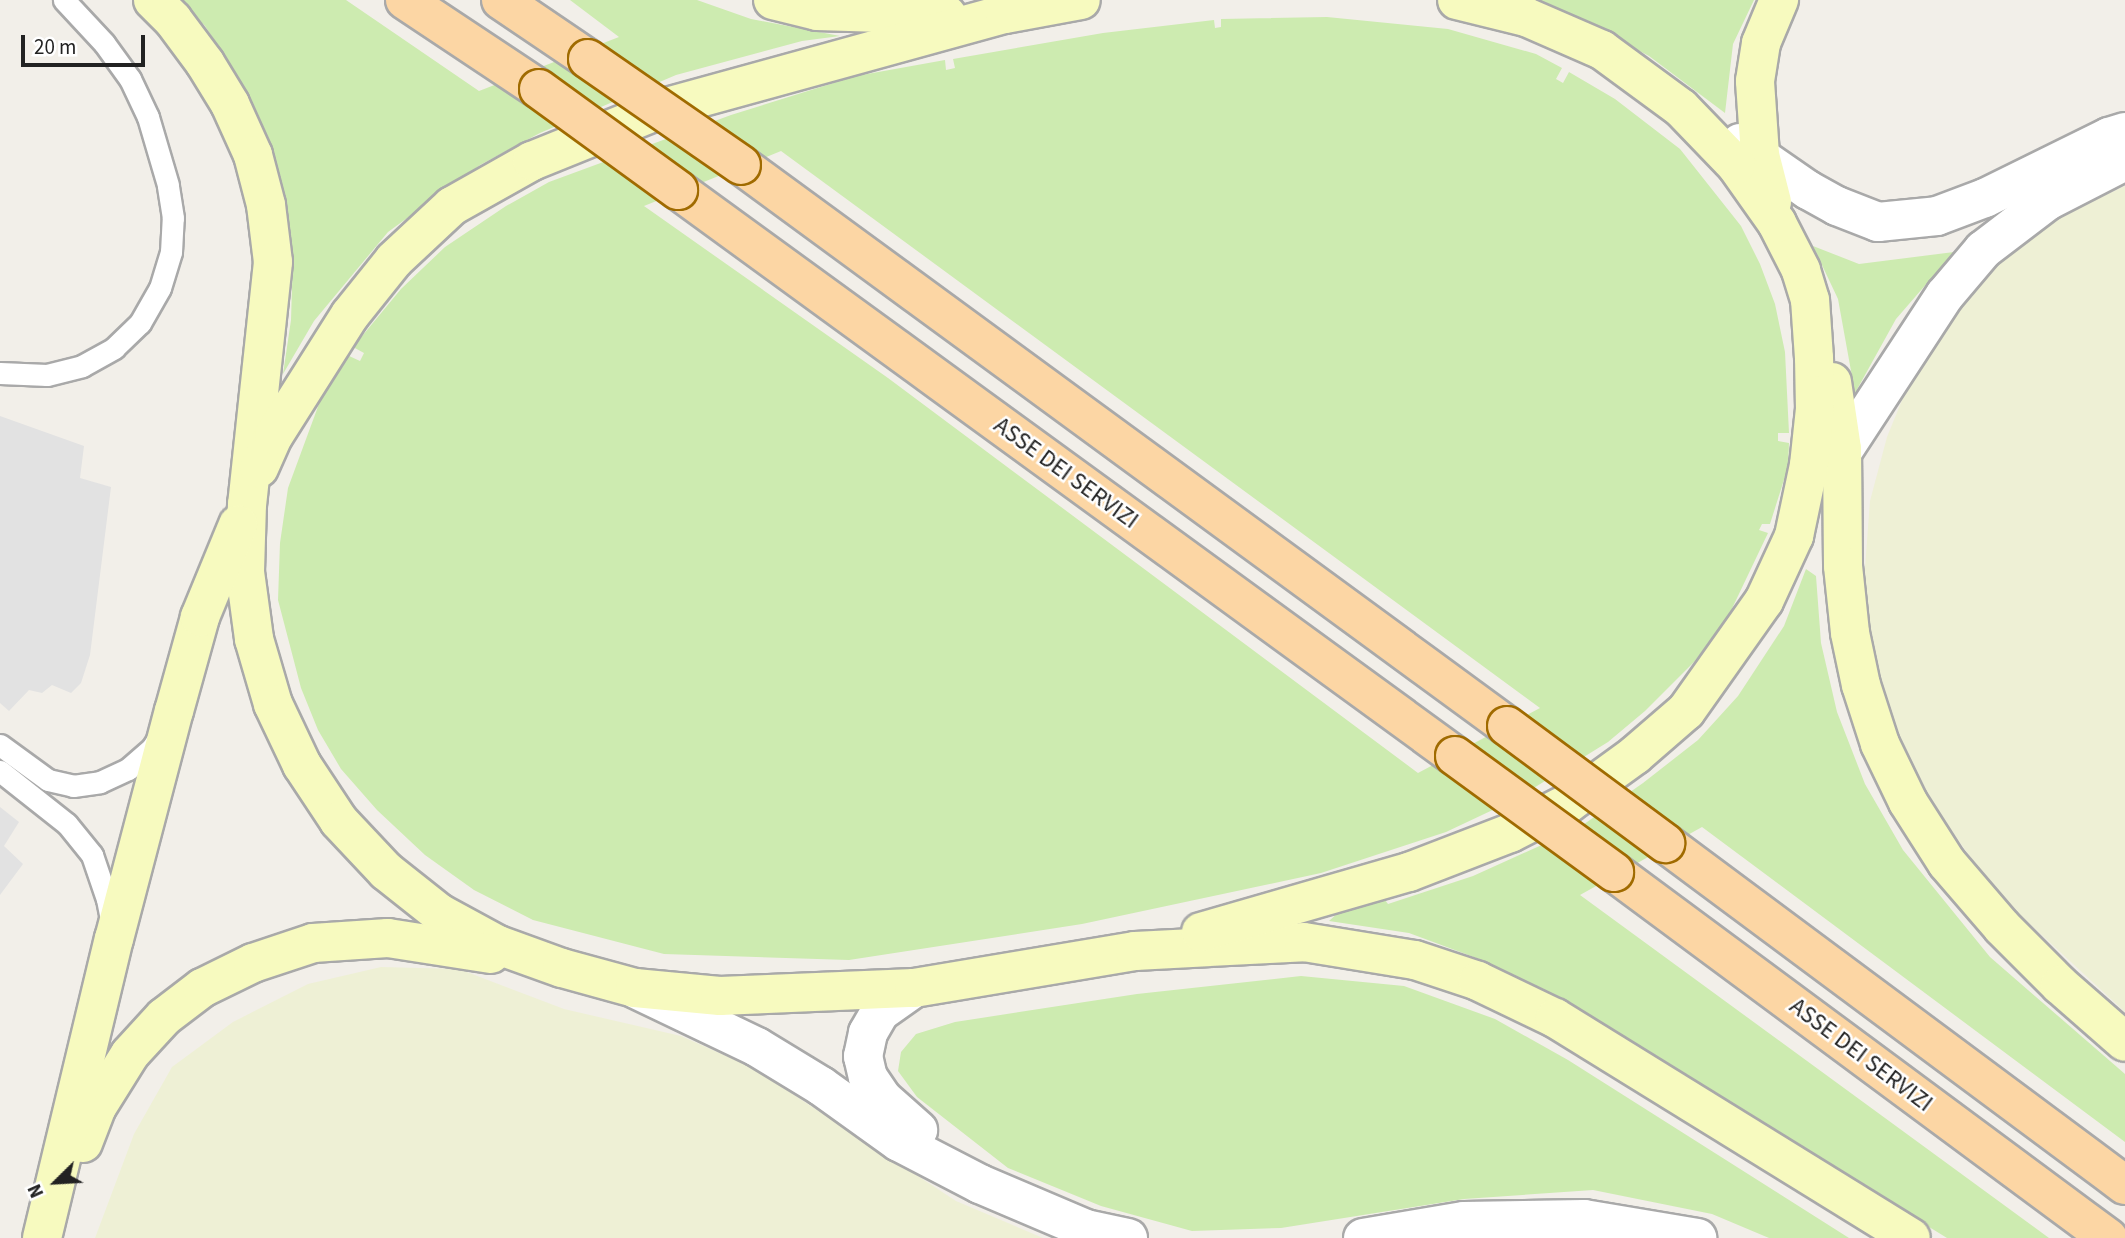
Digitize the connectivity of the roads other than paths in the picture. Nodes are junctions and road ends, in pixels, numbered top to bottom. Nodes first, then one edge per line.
1 (64, 0) edge
2 (153, 0) edge
3 (405, 0) edge
4 (501, 0) edge
5 (774, 0) edge
6 (1082, 0) edge
7 (1457, 0) edge
8 (1779, 0) edge
9 (1005, 14) junction
10 (1681, 107) junction
11 (2125, 132) edge
12 (1760, 155) junction
13 (2125, 161) edge
14 (1777, 223) junction
15 (1810, 300) junction
16 (0, 373) edge
17 (1842, 449) junction
18 (248, 496) junction
19 (1794, 536) junction
20 (174, 711) junction
21 (0, 745) edge
22 (0, 771) edge
23 (114, 939) junction
24 (1135, 951) junction
25 (562, 968) junction
26 (635, 988) junction
27 (914, 988) junction
28 (2125, 1042) edge
29 (980, 1184) junction
30 (2125, 1185) edge
31 (43, 1238) edge
32 (1128, 1238) edge
33 (1363, 1238) edge
34 (1697, 1238) edge
35 (1911, 1238) edge
36 (2108, 1238) edge

1 - 16 lane
2 - 18 main road
3 - 36 main road, ASSE DEI SERVIZI, bridge
4 - 30 main road, bridge
5 - 9 main road
6 - 9 main road
7 - 10 main road
8 - 12 main road
9 - 18 main road
10 - 12 street
10 - 14 main road
11 - 12 street
12 - 14 main road
13 - 17 street
14 - 15 main road
15 - 17 main road
15 - 19 main road
17 - 19 street
17 - 28 main road
18 - 20 main road
18 - 25 main road
19 - 24 main road
20 - 21 lane
20 - 23 main road
22 - 23 lane
23 - 31 main road
24 - 27 main road
24 - 35 main road
25 - 26 main road
25 - 31 main road
26 - 27 main road
26 - 29 street
27 - 29 street
29 - 32 street
33 - 34 street

